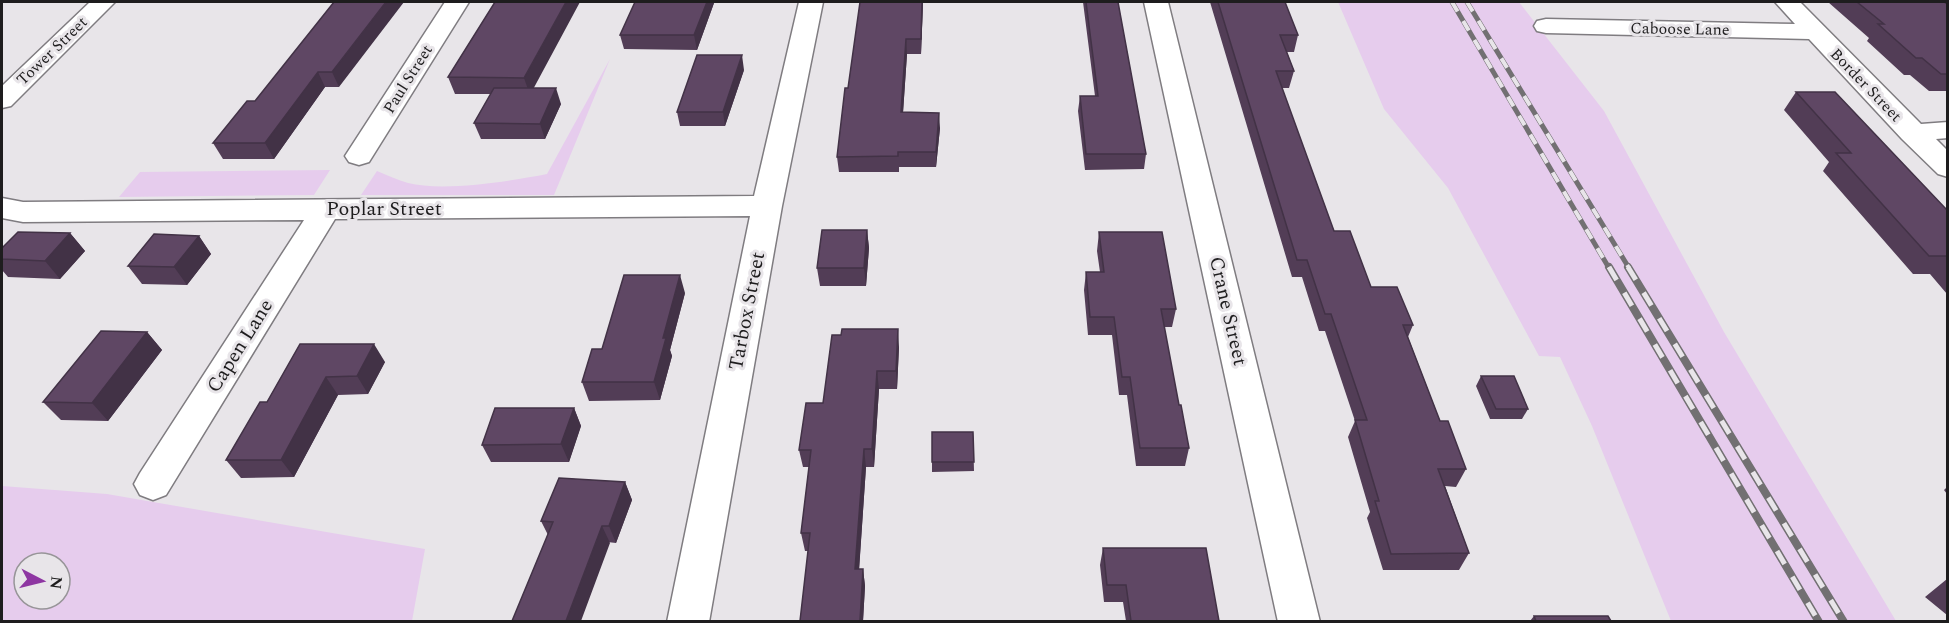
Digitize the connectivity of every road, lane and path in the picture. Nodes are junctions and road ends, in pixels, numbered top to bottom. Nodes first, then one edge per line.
1 (103, 2) edge
2 (457, 2) edge
3 (811, 2) edge
4 (1156, 2) edge
5 (1786, 2) edge
6 (1546, 26) dead end
7 (1815, 32) junction
8 (2, 100) edge
9 (1947, 130) edge
10 (1912, 133) junction
11 (359, 156) dead end
12 (1947, 168) edge
13 (767, 207) junction
14 (2, 208) edge
15 (326, 209) junction
16 (153, 483) dead end
17 (688, 621) edge
18 (1299, 621) edge

1 - 8 street, Tower Street
2 - 11 street, Paul Street
3 - 13 street, Tarbox Street
4 - 18 street, Crane Street
5 - 7 street, Border Street
6 - 7 street, Caboose Lane
7 - 10 street, Border Street
9 - 10 street
10 - 12 street, Border Street
13 - 15 street, Poplar Street
13 - 17 street, Tarbox Street
14 - 15 street, Poplar Street
15 - 16 street, Capen Lane

